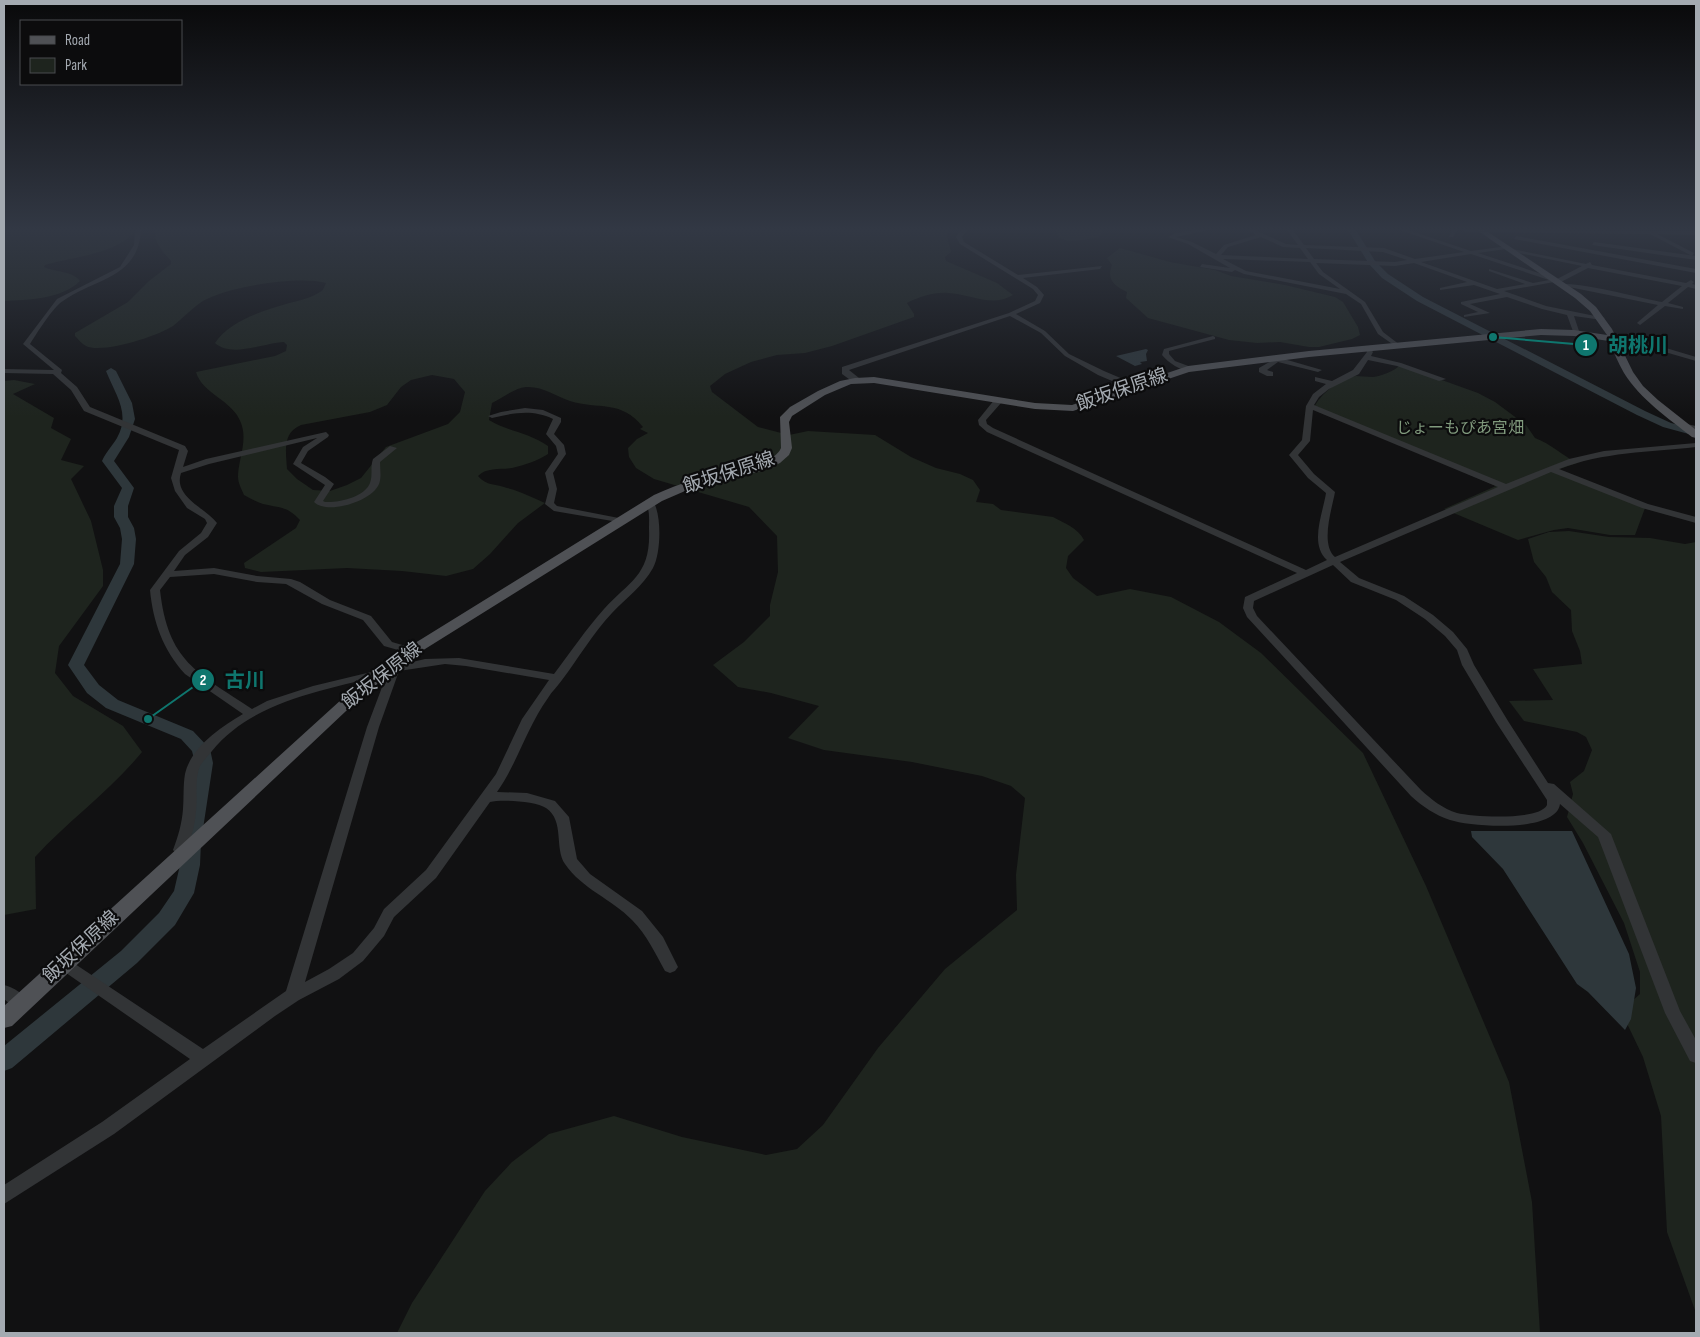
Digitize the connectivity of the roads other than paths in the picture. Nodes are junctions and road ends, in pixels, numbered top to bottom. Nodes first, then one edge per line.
1 (74, 292) edge
2 (1037, 292) edge
3 (1346, 292) edge
4 (1500, 292) edge
5 (1572, 292) edge
6 (1608, 292) edge
7 (1678, 292) edge
8 (1508, 295) junction
9 (1663, 304) junction
10 (1681, 308) dead end
11 (1568, 313) junction
12 (1011, 314) junction
13 (1466, 316) dead end
14 (1602, 318) junction
15 (1640, 323) dead end
16 (1577, 334) junction
17 (1212, 338) dead end
18 (1612, 339) junction
19 (1398, 346) junction
20 (1367, 352) junction
21 (1276, 359) junction
22 (1696, 359) edge
23 (1188, 369) junction
24 (1318, 370) dead end
25 (4, 371) edge
26 (57, 373) junction
27 (1270, 374) dead end
28 (1318, 379) dead end
29 (1442, 379) dead end
30 (856, 380) junction
31 (1334, 384) junction
32 (1134, 387) junction
33 (998, 400) junction
34 (1310, 406) junction
35 (492, 416) dead end
36 (1696, 435) edge
37 (393, 448) dead end
38 (1550, 469) junction
39 (176, 472) junction
40 (1506, 487) junction
41 (650, 503) junction
42 (1696, 520) edge
43 (621, 521) junction
44 (1334, 560) junction
45 (1305, 573) junction
46 (166, 574) junction
47 (412, 651) junction
48 (389, 670) junction
49 (558, 678) junction
50 (250, 713) junction
51 (1541, 780) junction
52 (484, 799) junction
53 (184, 853) junction
54 (64, 964) junction
55 (670, 967) dead end
56 (4, 991) edge
57 (293, 994) junction
58 (21, 1003) junction
59 (4, 1019) edge
60 (1696, 1056) edge
61 (204, 1059) junction
62 (4, 1195) edge

1 - 26 street
2 - 12 street
3 - 19 street
4 - 8 street
5 - 14 main road
6 - 9 street
7 - 9 street
8 - 11 street
8 - 13 street
9 - 10 street
9 - 15 street
11 - 14 street
11 - 16 street
12 - 30 street
12 - 32 street
14 - 18 main road
16 - 18 main road, 飯坂保原線
16 - 19 main road, 飯坂保原線
17 - 23 street
18 - 22 street
18 - 36 main road
19 - 20 main road, 飯坂保原線
20 - 21 main road, 飯坂保原線
20 - 29 street
20 - 31 street
21 - 23 main road, 飯坂保原線
21 - 24 street
21 - 27 street
23 - 32 main road, 飯坂保原線
25 - 26 street
26 - 39 street
28 - 31 street
30 - 33 main road, 飯坂保原線
30 - 41 main road, 飯坂保原線
31 - 34 street
32 - 33 main road, 飯坂保原線
33 - 45 street
34 - 40 street
34 - 44 street
35 - 43 street
36 - 38 street
37 - 39 street
38 - 40 street
38 - 42 street
39 - 46 street
40 - 44 street
41 - 43 main road, 飯坂保原線
41 - 49 street
43 - 47 main road, 飯坂保原線
44 - 45 street
44 - 51 street
45 - 51 street
46 - 47 street
46 - 50 street
47 - 48 main road, 飯坂保原線
48 - 49 street
48 - 50 street
48 - 53 main road, 飯坂保原線
48 - 57 street
49 - 52 street
50 - 53 street
51 - 60 street
52 - 55 street
52 - 57 street
53 - 54 main road, 飯坂保原線
54 - 58 main road, 飯坂保原線
54 - 61 street
56 - 58 street
57 - 61 street
58 - 59 main road, 飯坂保原線
61 - 62 street

